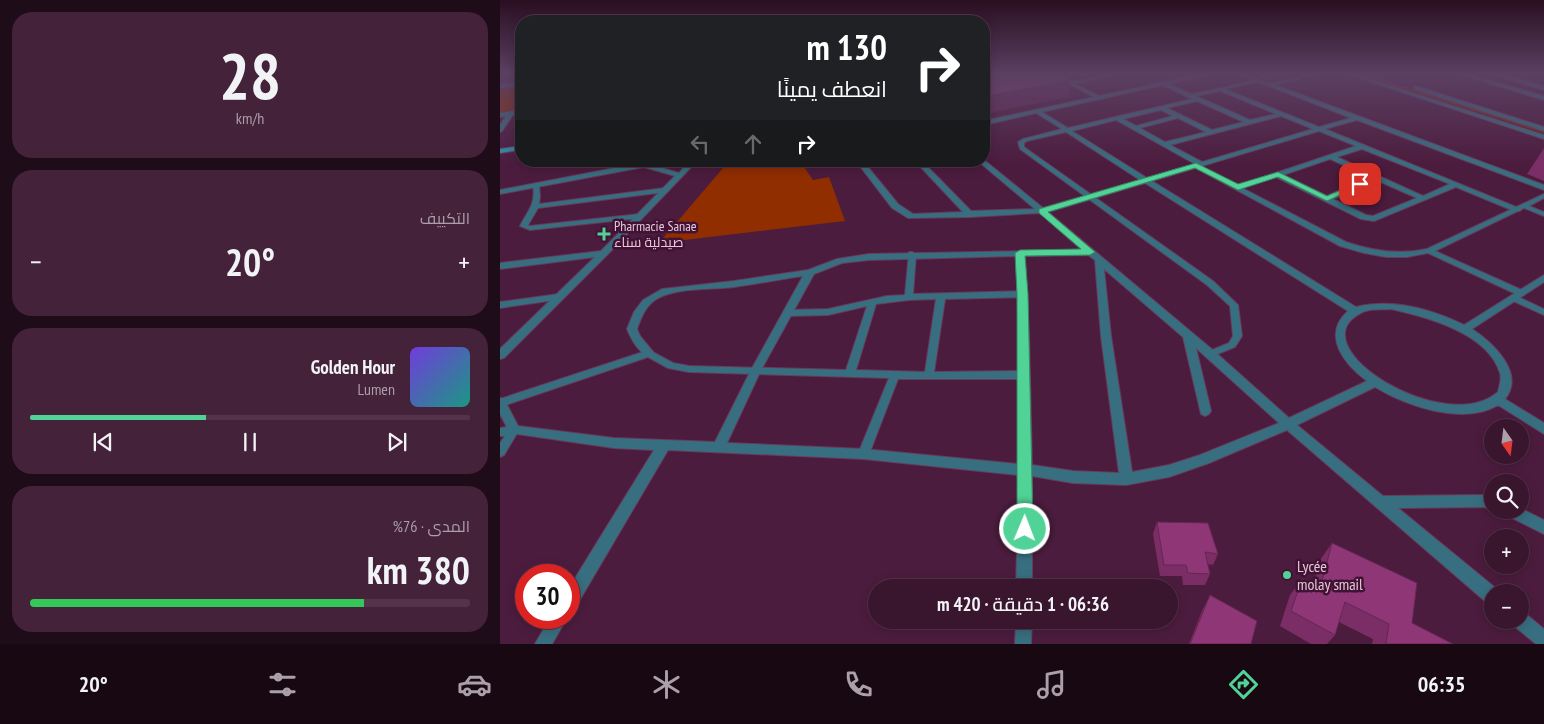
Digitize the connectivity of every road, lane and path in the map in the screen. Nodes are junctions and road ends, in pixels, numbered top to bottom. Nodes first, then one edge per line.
1 (1073, 104) edge
2 (1178, 104) edge
3 (1209, 104) edge
4 (1256, 104) edge
5 (1320, 104) edge
6 (1443, 104) edge
7 (1466, 104) edge
8 (1162, 108) junction
9 (1038, 112) junction
10 (511, 113) junction
11 (515, 113) edge
12 (500, 114) edge
13 (1281, 114) junction
14 (1179, 116) junction
15 (1117, 118) junction
16 (1356, 118) junction
17 (990, 122) edge
18 (1249, 122) junction
19 (1134, 128) junction
20 (1067, 129) junction
21 (1318, 129) junction
22 (1544, 129) edge
23 (500, 130) edge
24 (1212, 132) junction
25 (1544, 137) edge
26 (1165, 144) junction
27 (1361, 147) junction
28 (1022, 148) joint
29 (515, 149) edge
30 (500, 151) edge
31 (1331, 157) junction
32 (1198, 165) junction
33 (633, 167) edge
34 (651, 167) edge
35 (688, 167) edge
36 (864, 167) edge
37 (924, 167) edge
38 (988, 167) edge
39 (680, 175) junction
40 (1278, 175) junction
41 (1376, 177) junction
42 (1148, 179) junction
43 (536, 185) junction
44 (1456, 185) junction
45 (1238, 187) junction
46 (1544, 188) edge
47 (666, 190) junction
48 (500, 192) edge
49 (1544, 196) edge
50 (1091, 197) junction
51 (1327, 199) junction
52 (1424, 199) junction
53 (536, 206) junction
54 (1520, 208) junction
55 (1042, 211) junction
56 (1544, 214) edge
57 (970, 215) junction
58 (640, 216) junction
59 (1429, 251) junction
60 (1090, 252) junction
61 (604, 253) junction
62 (1020, 253) junction
63 (912, 254) junction
64 (1099, 260) junction
65 (500, 266) edge
66 (810, 272) junction
67 (1544, 278) edge
68 (1023, 294) junction
69 (1517, 295) junction
70 (941, 296) junction
71 (559, 297) junction
72 (909, 297) junction
73 (872, 303) junction
74 (500, 304) edge
75 (1356, 312) junction
76 (1544, 312) edge
77 (788, 313) junction
78 (1463, 330) junction
79 (1188, 336) junction
80 (650, 353) junction
81 (1210, 354) junction
82 (500, 355) edge
83 (756, 370) junction
84 (850, 373) junction
85 (895, 374) junction
86 (1024, 375) junction
87 (929, 376) junction
88 (1375, 382) junction
89 (1497, 399) junction
90 (500, 402) edge
91 (1205, 411) dead end
92 (1288, 424) junction
93 (1544, 429) edge
94 (514, 430) junction
95 (500, 432) edge
96 (663, 447) junction
97 (720, 447) junction
98 (500, 452) edge
99 (864, 454) junction
100 (1026, 470) junction
101 (1126, 479) junction
102 (1484, 501) edge
103 (1382, 502) junction
104 (1528, 519) edge
105 (1544, 527) edge
106 (1024, 579) edge
107 (580, 584) edge
108 (1484, 589) edge
109 (1529, 628) edge
110 (552, 629) edge
111 (1024, 629) edge
112 (1544, 640) edge
113 (543, 644) edge
114 (1023, 644) edge

1 - 9 street
2 - 8 street
3 - 18 street
4 - 13 street
5 - 16 street
6 - 25 street
7 - 22 street
8 - 14 street
8 - 15 street
9 - 17 street
9 - 20 street
10 - 11 street
10 - 12 street
10 - 23 street
13 - 18 street
13 - 21 street
14 - 19 street
14 - 24 street
15 - 19 street
15 - 20 street
16 - 21 street
16 - 46 street
18 - 24 street
19 - 26 street
20 - 28 street
20 - 42 street
21 - 27 street
21 - 32 street
24 - 26 street
26 - 32 street
27 - 31 street
27 - 44 street
28 - 50 lane
29 - 30 street
31 - 40 street
31 - 41 street
32 - 42 street
32 - 45 lane
33 - 43 street
34 - 39 street
35 - 39 street
36 - 57 street
37 - 57 street
38 - 55 street
39 - 47 street
40 - 45 street
40 - 51 street
41 - 51 street
41 - 52 street
42 - 50 street
42 - 75 street
43 - 48 street
43 - 53 lane
44 - 52 street
44 - 54 street
45 - 59 lane
47 - 53 lane
47 - 58 street
49 - 54 lane
50 - 55 street
50 - 81 lane
51 - 52 street
53 - 58 lane
54 - 56 lane
54 - 59 lane
55 - 57 street
55 - 60 street
58 - 61 street
59 - 69 lane
60 - 62 street
60 - 64 street
61 - 65 street
61 - 71 street
62 - 63 street
62 - 68 street
63 - 66 street
63 - 72 lane
64 - 79 street
64 - 101 street
66 - 77 street
66 - 80 street
67 - 69 street
68 - 70 lane
68 - 86 street
69 - 76 lane
69 - 78 street
70 - 72 lane
70 - 87 lane
71 - 74 lane
71 - 82 street
72 - 73 lane
73 - 77 lane
73 - 84 lane
75 - 78 street
75 - 88 street
77 - 83 street
78 - 89 street
79 - 81 street
79 - 91 street
80 - 83 lane
80 - 90 lane
81 - 92 street
83 - 84 lane
83 - 97 street
84 - 85 lane
85 - 87 lane
85 - 99 lane
86 - 87 lane
86 - 100 street
88 - 89 street
88 - 92 street
89 - 93 street
90 - 94 street
92 - 101 street
92 - 103 street
94 - 95 lane
94 - 96 street
94 - 98 lane
96 - 97 street
96 - 107 street
97 - 99 street
99 - 100 street
100 - 101 street
100 - 106 street
102 - 103 street
103 - 108 street
104 - 105 street
109 - 112 street
110 - 113 street
111 - 114 street

